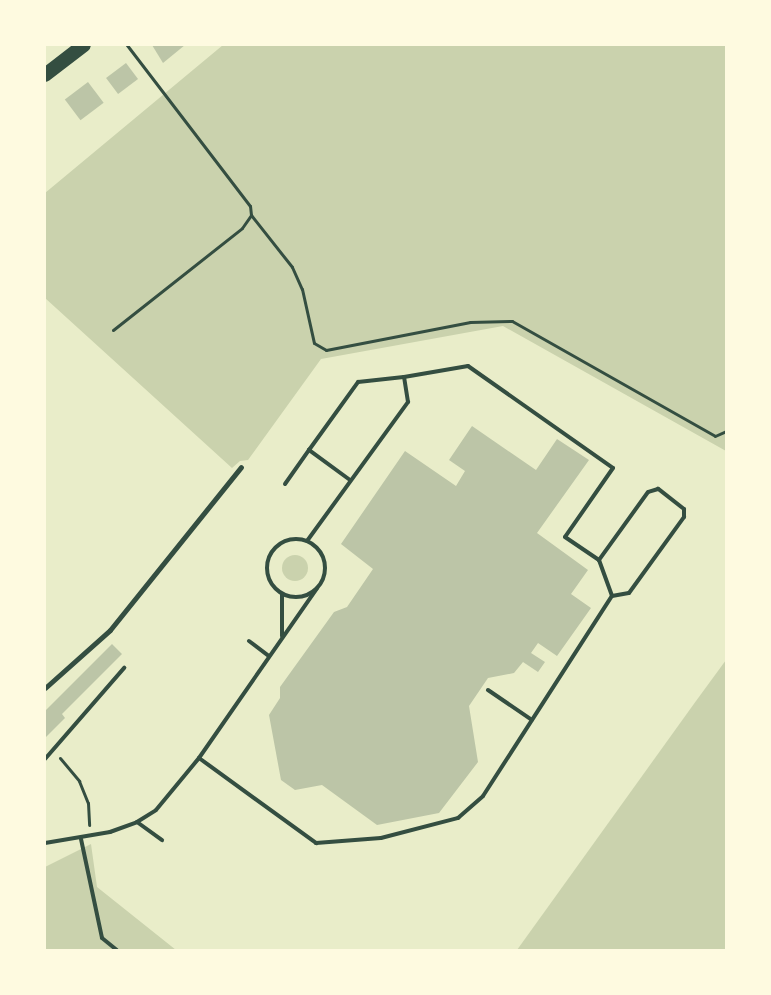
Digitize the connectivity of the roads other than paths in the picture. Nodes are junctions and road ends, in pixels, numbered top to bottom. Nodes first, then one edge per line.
1 (84, 45) edge
2 (45, 75) edge
3 (404, 377) junction
4 (308, 450) junction
5 (241, 467) dead end
6 (350, 480) junction
7 (284, 484) dead end
8 (307, 541) junction
9 (599, 560) junction
10 (317, 588) junction
11 (282, 594) junction
12 (612, 596) junction
13 (282, 638) junction
14 (249, 641) dead end
15 (269, 656) junction
16 (124, 668) dead end
17 (45, 688) edge
18 (488, 690) dead end
19 (532, 720) junction
20 (198, 758) junction
21 (45, 759) edge
22 (137, 822) junction
23 (81, 839) junction
24 (162, 840) dead end
25 (45, 843) edge
26 (118, 950) edge

1 - 2 highway
3 - 4 lane
3 - 6 lane
3 - 9 lane
4 - 6 lane
4 - 7 lane
5 - 17 street
6 - 8 lane
8 - 10 lane
8 - 11 lane
9 - 12 lane
9 - 12 lane
10 - 11 lane
10 - 13 lane
11 - 13 lane
12 - 19 lane
13 - 15 lane
14 - 15 lane
15 - 20 lane
16 - 21 lane
18 - 19 lane
19 - 20 lane
20 - 22 lane
22 - 23 lane
22 - 24 lane
23 - 25 lane
23 - 26 lane

